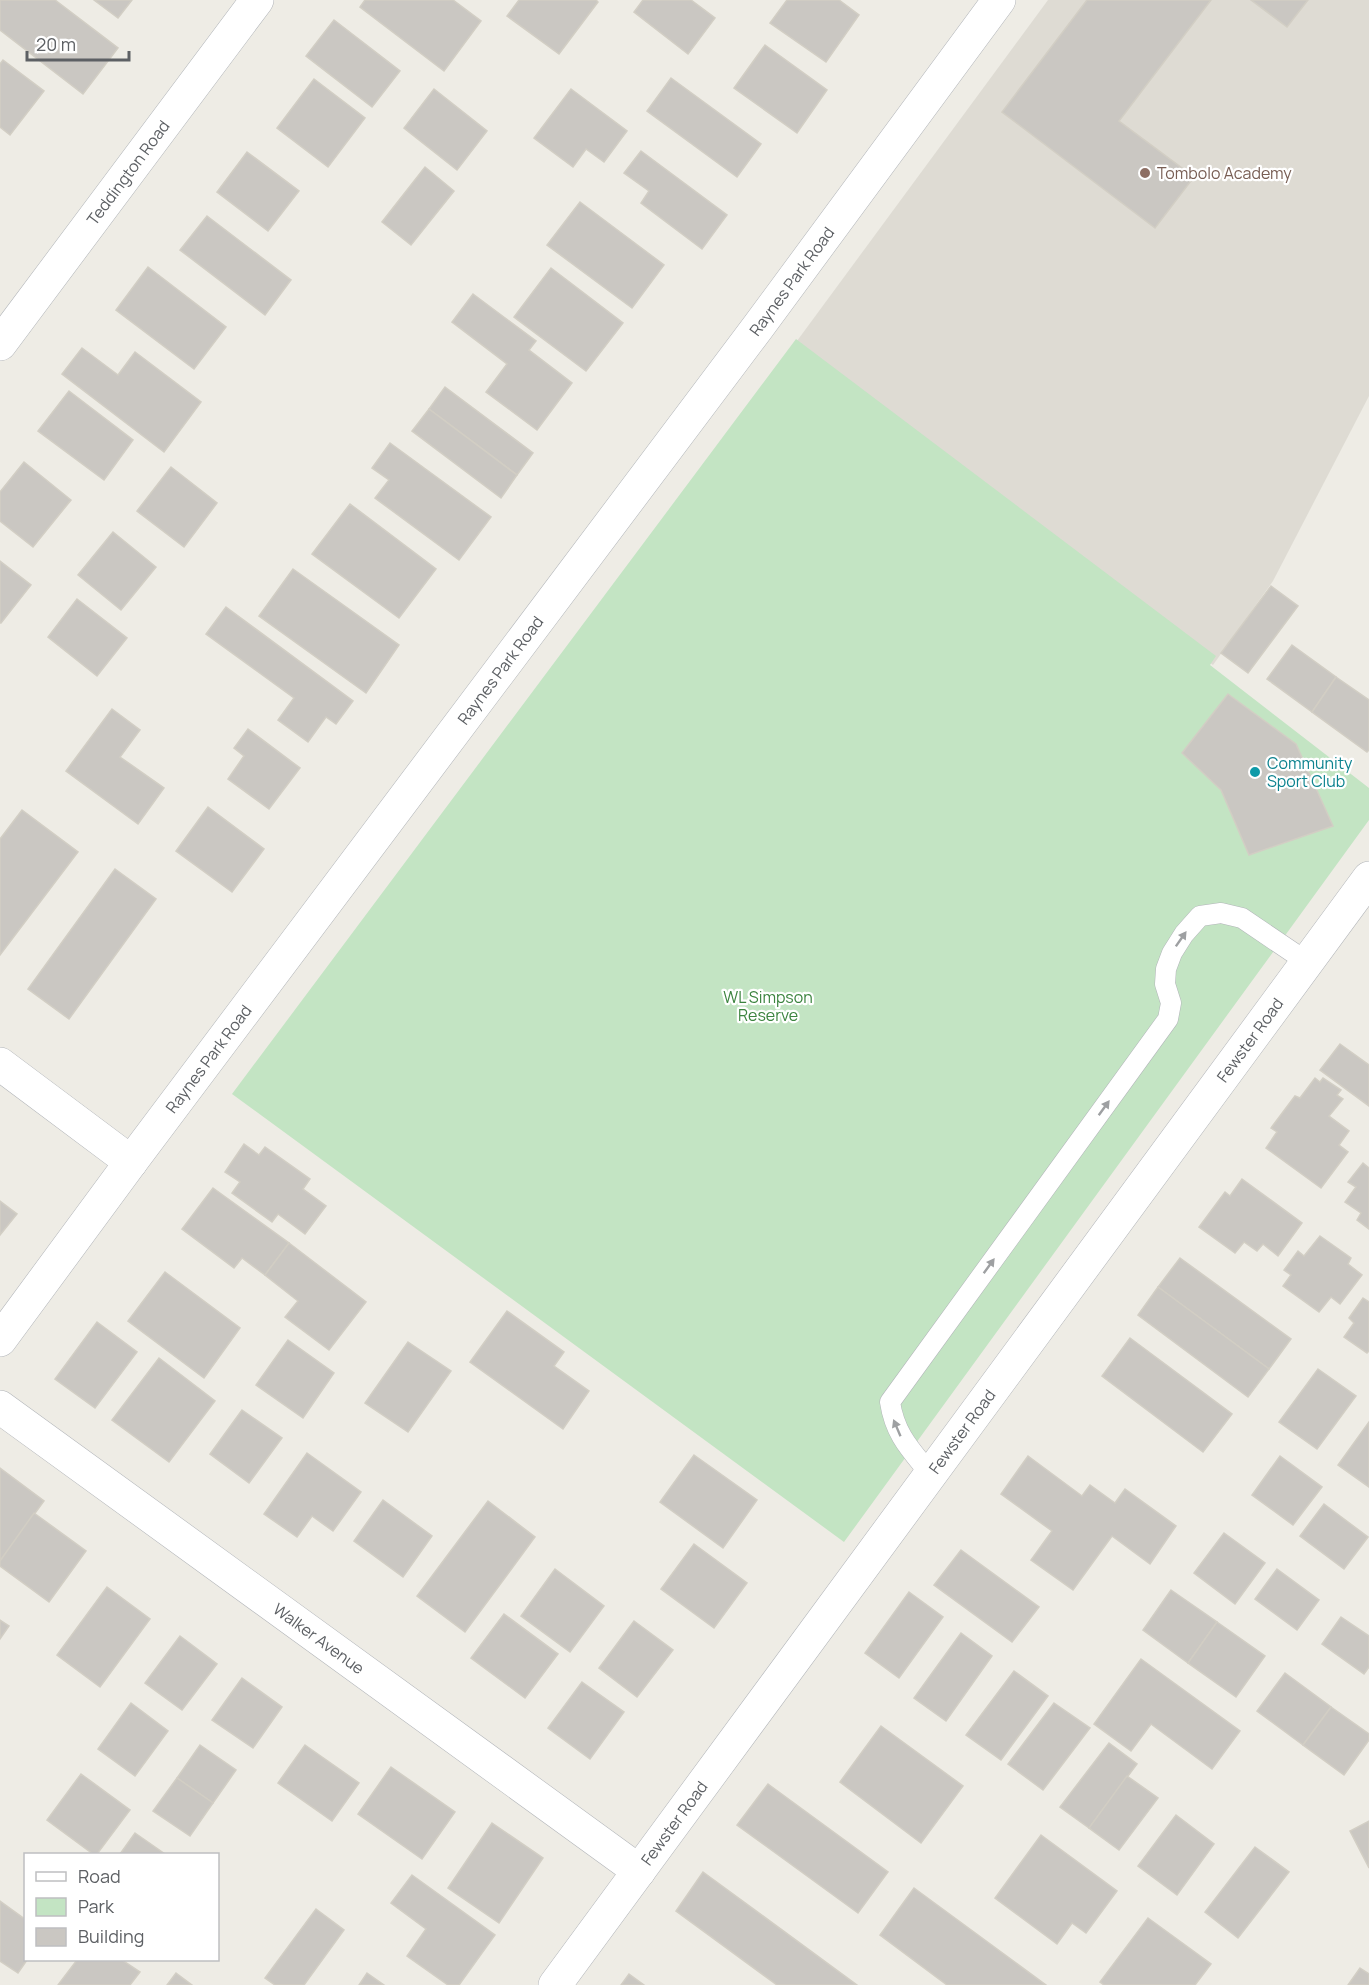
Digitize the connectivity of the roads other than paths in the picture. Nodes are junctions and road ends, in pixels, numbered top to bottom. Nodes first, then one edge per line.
1 (257, 0) edge
2 (999, 0) edge
3 (0, 344) edge
4 (1369, 878) edge
5 (1307, 962) junction
6 (0, 1064) edge
7 (131, 1161) junction
8 (0, 1340) edge
9 (0, 1407) edge
10 (931, 1475) junction
11 (639, 1871) junction
12 (555, 1985) edge

1 - 3 street, Teddington Road
2 - 7 street, Raynes Park Road
4 - 5 street, Fewster Road
5 - 10 street, Fewster Road
10 -> 5 lane
6 - 7 street
7 - 8 street, Raynes Park Road
9 - 11 street, Walker Avenue
10 - 11 street, Fewster Road
11 - 12 street, Fewster Road

